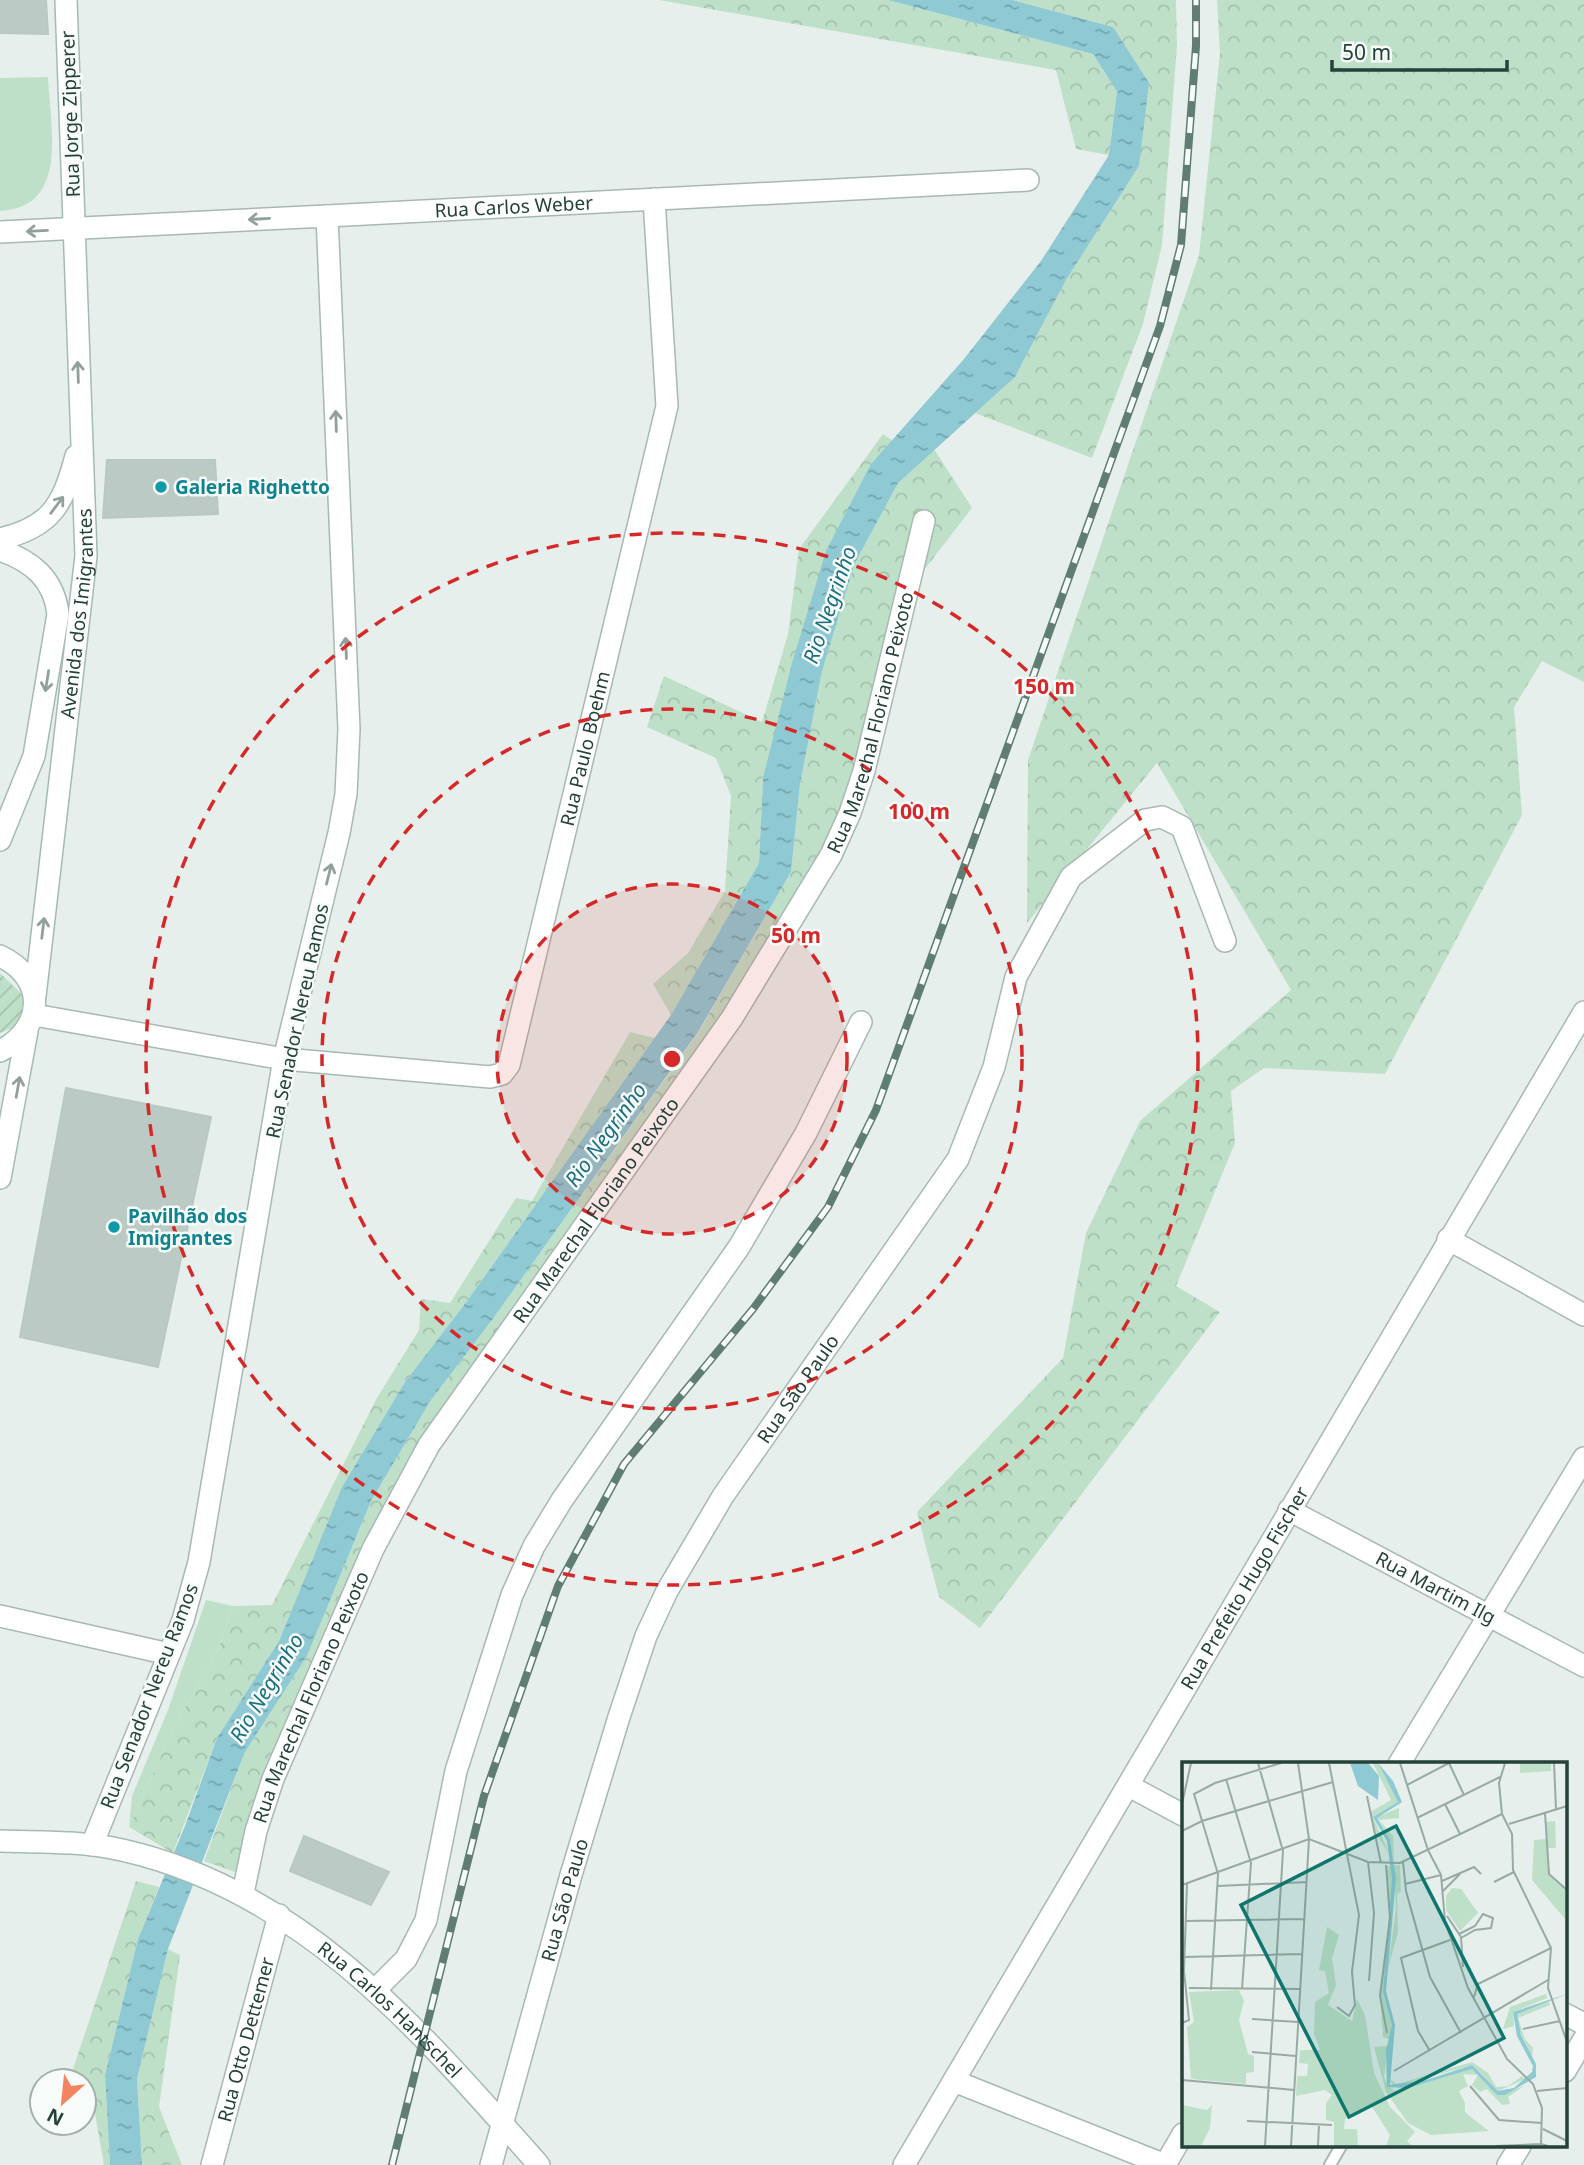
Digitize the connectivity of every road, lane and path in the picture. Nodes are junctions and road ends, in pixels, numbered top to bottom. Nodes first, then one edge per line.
1 (66, 0) edge
2 (1028, 180) dead end
3 (654, 200) junction
4 (327, 216) junction
5 (74, 229) junction
6 (0, 232) edge
7 (80, 440) junction
8 (924, 521) dead end
9 (0, 539) edge
10 (0, 550) edge
11 (0, 840) edge
12 (1224, 941) dead end
13 (0, 956) edge
14 (1584, 1012) edge
15 (32, 1014) junction
16 (861, 1022) dead end
17 (0, 1051) edge
18 (284, 1059) junction
19 (0, 1178) edge
20 (1448, 1239) junction
21 (1584, 1315) edge
22 (1584, 1458) edge
23 (1289, 1510) junction
24 (0, 1616) edge
25 (1486, 1616) junction
26 (169, 1654) junction
27 (1584, 1666) edge
28 (1400, 1762) edge
29 (1129, 1786) junction
30 (1182, 1814) edge
31 (0, 1841) edge
32 (92, 1844) junction
33 (243, 1893) junction
34 (279, 1915) junction
35 (376, 1989) junction
36 (1566, 2015) edge
37 (1584, 2024) edge
38 (1584, 2039) edge
39 (1566, 2069) edge
40 (954, 2081) junction
41 (502, 2124) junction
42 (1182, 2136) edge
43 (1340, 2148) edge
44 (1519, 2148) edge
45 (212, 2165) edge
46 (491, 2165) edge
47 (539, 2165) edge
48 (904, 2165) edge
49 (1165, 2165) edge
50 (1330, 2165) edge
51 (1508, 2165) edge

1 - 5 street, Rua Jorge Zipperer
2 - 3 street, Rua Carlos Weber
3 - 4 street, Rua Carlos Weber
3 - 18 street, Rua Paulo Boehm
4 -> 5 street, Rua Carlos Weber
18 -> 4 street, Rua Senador Nereu Ramos
5 -> 6 street, Rua Carlos Weber
7 -> 5 street, Avenida dos Imigrantes
9 -> 7 street
15 -> 7 street, Avenida dos Imigrantes
8 - 33 street, Rua Marechal Floriano Peixoto
10 -> 11 street, Avenida dos Imigrantes
12 - 41 street, Rua São Paulo
13 - 15 street
14 - 20 street, Rua Prefeito Hugo Fischer
15 - 17 street
15 - 18 street, Rua Paulo Boehm
19 -> 15 street, Avenida dos Imigrantes
16 - 35 street
18 - 26 street, Rua Senador Nereu Ramos
20 - 21 street
20 - 23 street, Rua Prefeito Hugo Fischer
22 - 25 street
23 - 25 street, Rua Martim Ilg
23 - 29 street, Rua Prefeito Hugo Fischer
24 - 26 street
25 - 27 street, Rua Martim Ilg
25 - 28 street
26 - 32 street, Rua Senador Nereu Ramos
29 - 30 street
29 - 40 street, Rua Prefeito Hugo Fischer
31 - 32 street, Rua Carlos Hantschel
32 - 33 street, Rua Carlos Hantschel
33 - 34 street, Rua Carlos Hantschel
34 - 35 street, Rua Carlos Hantschel
34 - 45 street, Rua Otto Dettemer
35 - 41 street, Rua Carlos Hantschel
36 - 37 street
38 - 39 street
40 - 48 street, Rua Prefeito Hugo Fischer
40 - 49 street
41 - 46 street, Rua São Paulo
41 - 47 street, Rua Carlos Hantschel
42 - 49 street
43 - 50 lane
44 - 51 street

